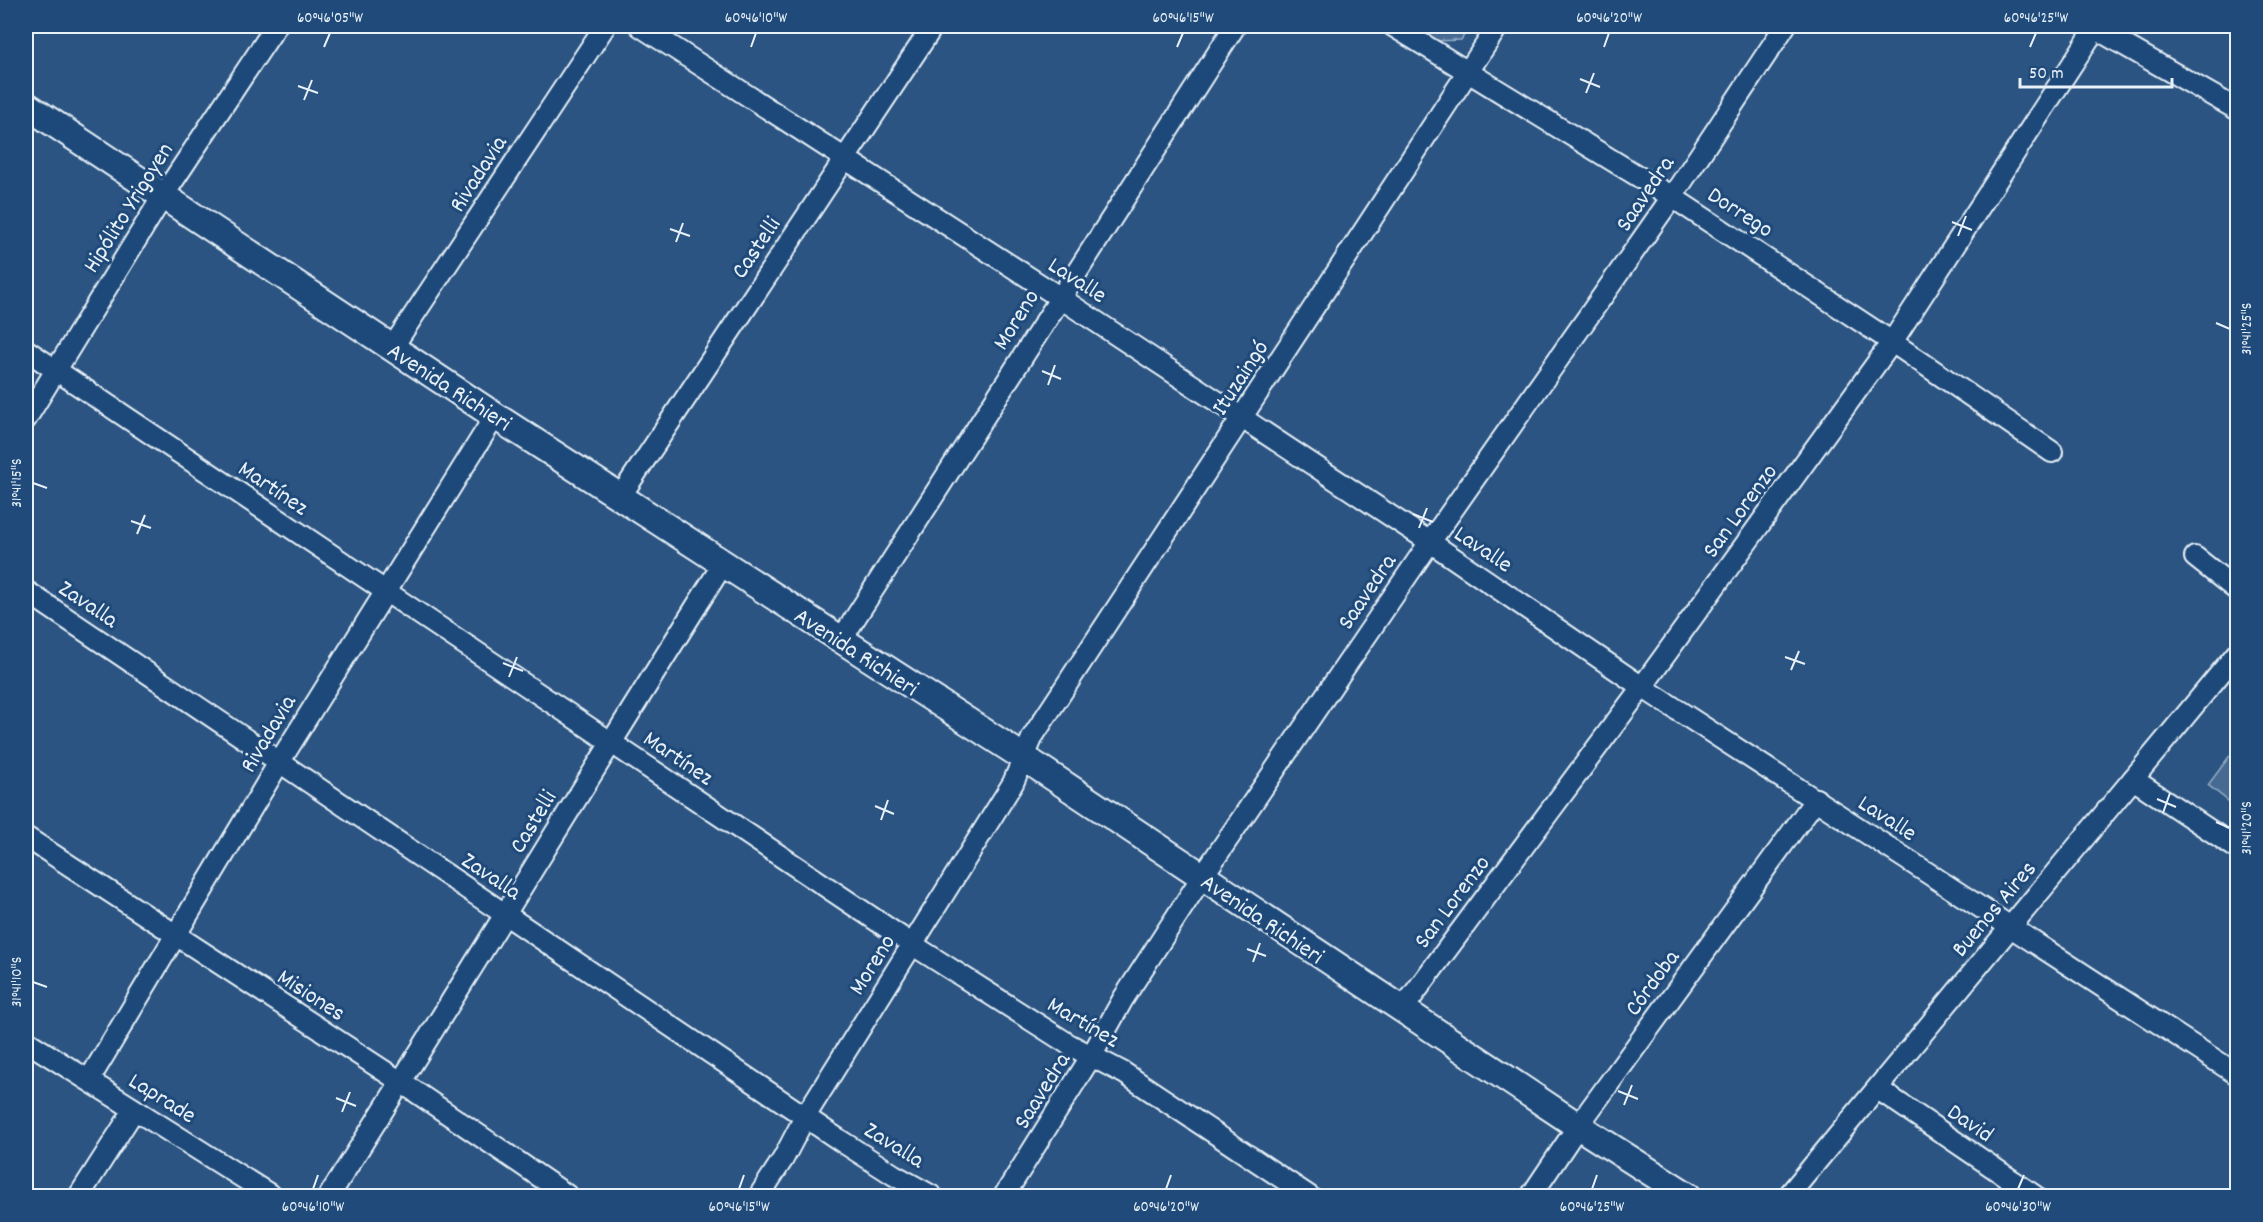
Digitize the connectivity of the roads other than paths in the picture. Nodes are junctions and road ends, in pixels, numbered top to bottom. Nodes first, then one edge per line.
1 (276, 26) edge
2 (605, 26) edge
3 (640, 26) edge
4 (933, 26) edge
5 (1235, 26) edge
6 (1393, 26) edge
7 (1498, 26) edge
8 (1785, 26) edge
9 (2095, 26) edge
10 (1468, 71) junction
11 (26, 105) edge
12 (2238, 110) edge
13 (844, 159) junction
14 (163, 196) junction
15 (1672, 197) junction
16 (1059, 297) junction
17 (1892, 342) junction
18 (392, 348) junction
19 (26, 350) edge
20 (55, 370) junction
21 (495, 416) junction
22 (1243, 418) junction
23 (26, 419) edge
24 (2052, 452) dead end
25 (620, 497) junction
26 (1430, 542) junction
27 (2195, 557) dead end
28 (723, 564) junction
29 (26, 591) edge
30 (2238, 591) edge
31 (383, 592) junction
32 (841, 640) junction
33 (2238, 652) edge
34 (1642, 687) junction
35 (610, 742) junction
36 (1023, 757) junction
37 (280, 761) junction
38 (2133, 778) junction
39 (1816, 799) junction
40 (26, 837) edge
41 (2238, 849) edge
42 (1202, 877) junction
43 (505, 916) junction
44 (2009, 927) junction
45 (176, 936) junction
46 (913, 945) junction
47 (1402, 1010) junction
48 (26, 1041) edge
49 (1092, 1056) junction
50 (2238, 1075) edge
51 (89, 1080) junction
52 (401, 1082) junction
53 (1878, 1089) junction
54 (134, 1110) junction
55 (806, 1115) junction
56 (1578, 1126) junction
57 (79, 1197) edge
58 (272, 1197) edge
59 (329, 1197) edge
60 (568, 1197) edge
61 (759, 1197) edge
62 (932, 1197) edge
63 (1004, 1197) edge
64 (1309, 1197) edge
65 (1531, 1197) edge
66 (1688, 1197) edge
67 (1788, 1197) edge
68 (2035, 1197) edge

1 - 14 street, Hipólito Yrigoyen
2 - 18 street, Rivadavia
3 - 13 street, Lavalle
4 - 13 street, Castelli
5 - 16 street, Moreno
6 - 10 street, Dorrego
7 - 10 street, Ituzaingó
8 - 15 street, Saavedra
9 - 12 street
9 - 17 street, San Lorenzo
10 - 15 street, Dorrego
10 - 22 street, Ituzaingó
11 - 14 street, Avenida Richieri
13 - 16 street, Lavalle
13 - 25 street, Castelli
14 - 18 street, Avenida Richieri
14 - 20 street, Hipólito Yrigoyen
15 - 17 street, Dorrego
15 - 26 street, Saavedra
16 - 22 street, Lavalle
16 - 32 street, Moreno
17 - 24 street, Dorrego
17 - 34 street, San Lorenzo
18 - 21 street, Avenida Richieri
19 - 20 street, Martínez
20 - 23 street, Hipólito Yrigoyen
20 - 31 street, Martínez
21 - 25 street, Avenida Richieri
21 - 31 street, Rivadavia
22 - 26 street, Lavalle
22 - 36 street, Ituzaingó
25 - 28 street, Avenida Richieri
26 - 34 street, Lavalle
26 - 42 street, Saavedra
27 - 30 street
28 - 32 street, Avenida Richieri
28 - 35 street, Castelli
29 - 37 street, Zavalla
31 - 35 street, Martínez
31 - 37 street, Rivadavia
32 - 36 street, Avenida Richieri
33 - 38 street, Buenos Aires
34 - 39 street, Lavalle
34 - 47 street, San Lorenzo
35 - 43 street, Castelli
35 - 46 street, Martínez
36 - 42 street, Avenida Richieri
36 - 46 street, Moreno
37 - 43 street, Zavalla
37 - 45 street, Rivadavia
38 - 41 street
38 - 44 street, Buenos Aires
39 - 44 street, Lavalle
39 - 56 street, Córdoba
40 - 45 street, Misiones
42 - 47 street, Avenida Richieri
42 - 49 street, Saavedra
43 - 52 street, Castelli
43 - 55 street, Zavalla
44 - 50 street, Lavalle
44 - 53 street, Buenos Aires
45 - 51 street, Rivadavia
45 - 52 street, Misiones
46 - 49 street, Martínez
46 - 55 street, Moreno
47 - 56 street, Avenida Richieri
48 - 51 street, Laprade
49 - 63 street, Saavedra
49 - 64 street, Martínez
51 - 54 street, Laprade
52 - 59 street, Castelli
52 - 60 street, Misiones
53 - 67 street, Buenos Aires
53 - 68 street, David
54 - 57 street
54 - 58 street, Laprade
55 - 61 street, Moreno
55 - 62 street, Zavalla
56 - 65 street, Córdoba
56 - 66 street, Avenida Richieri

